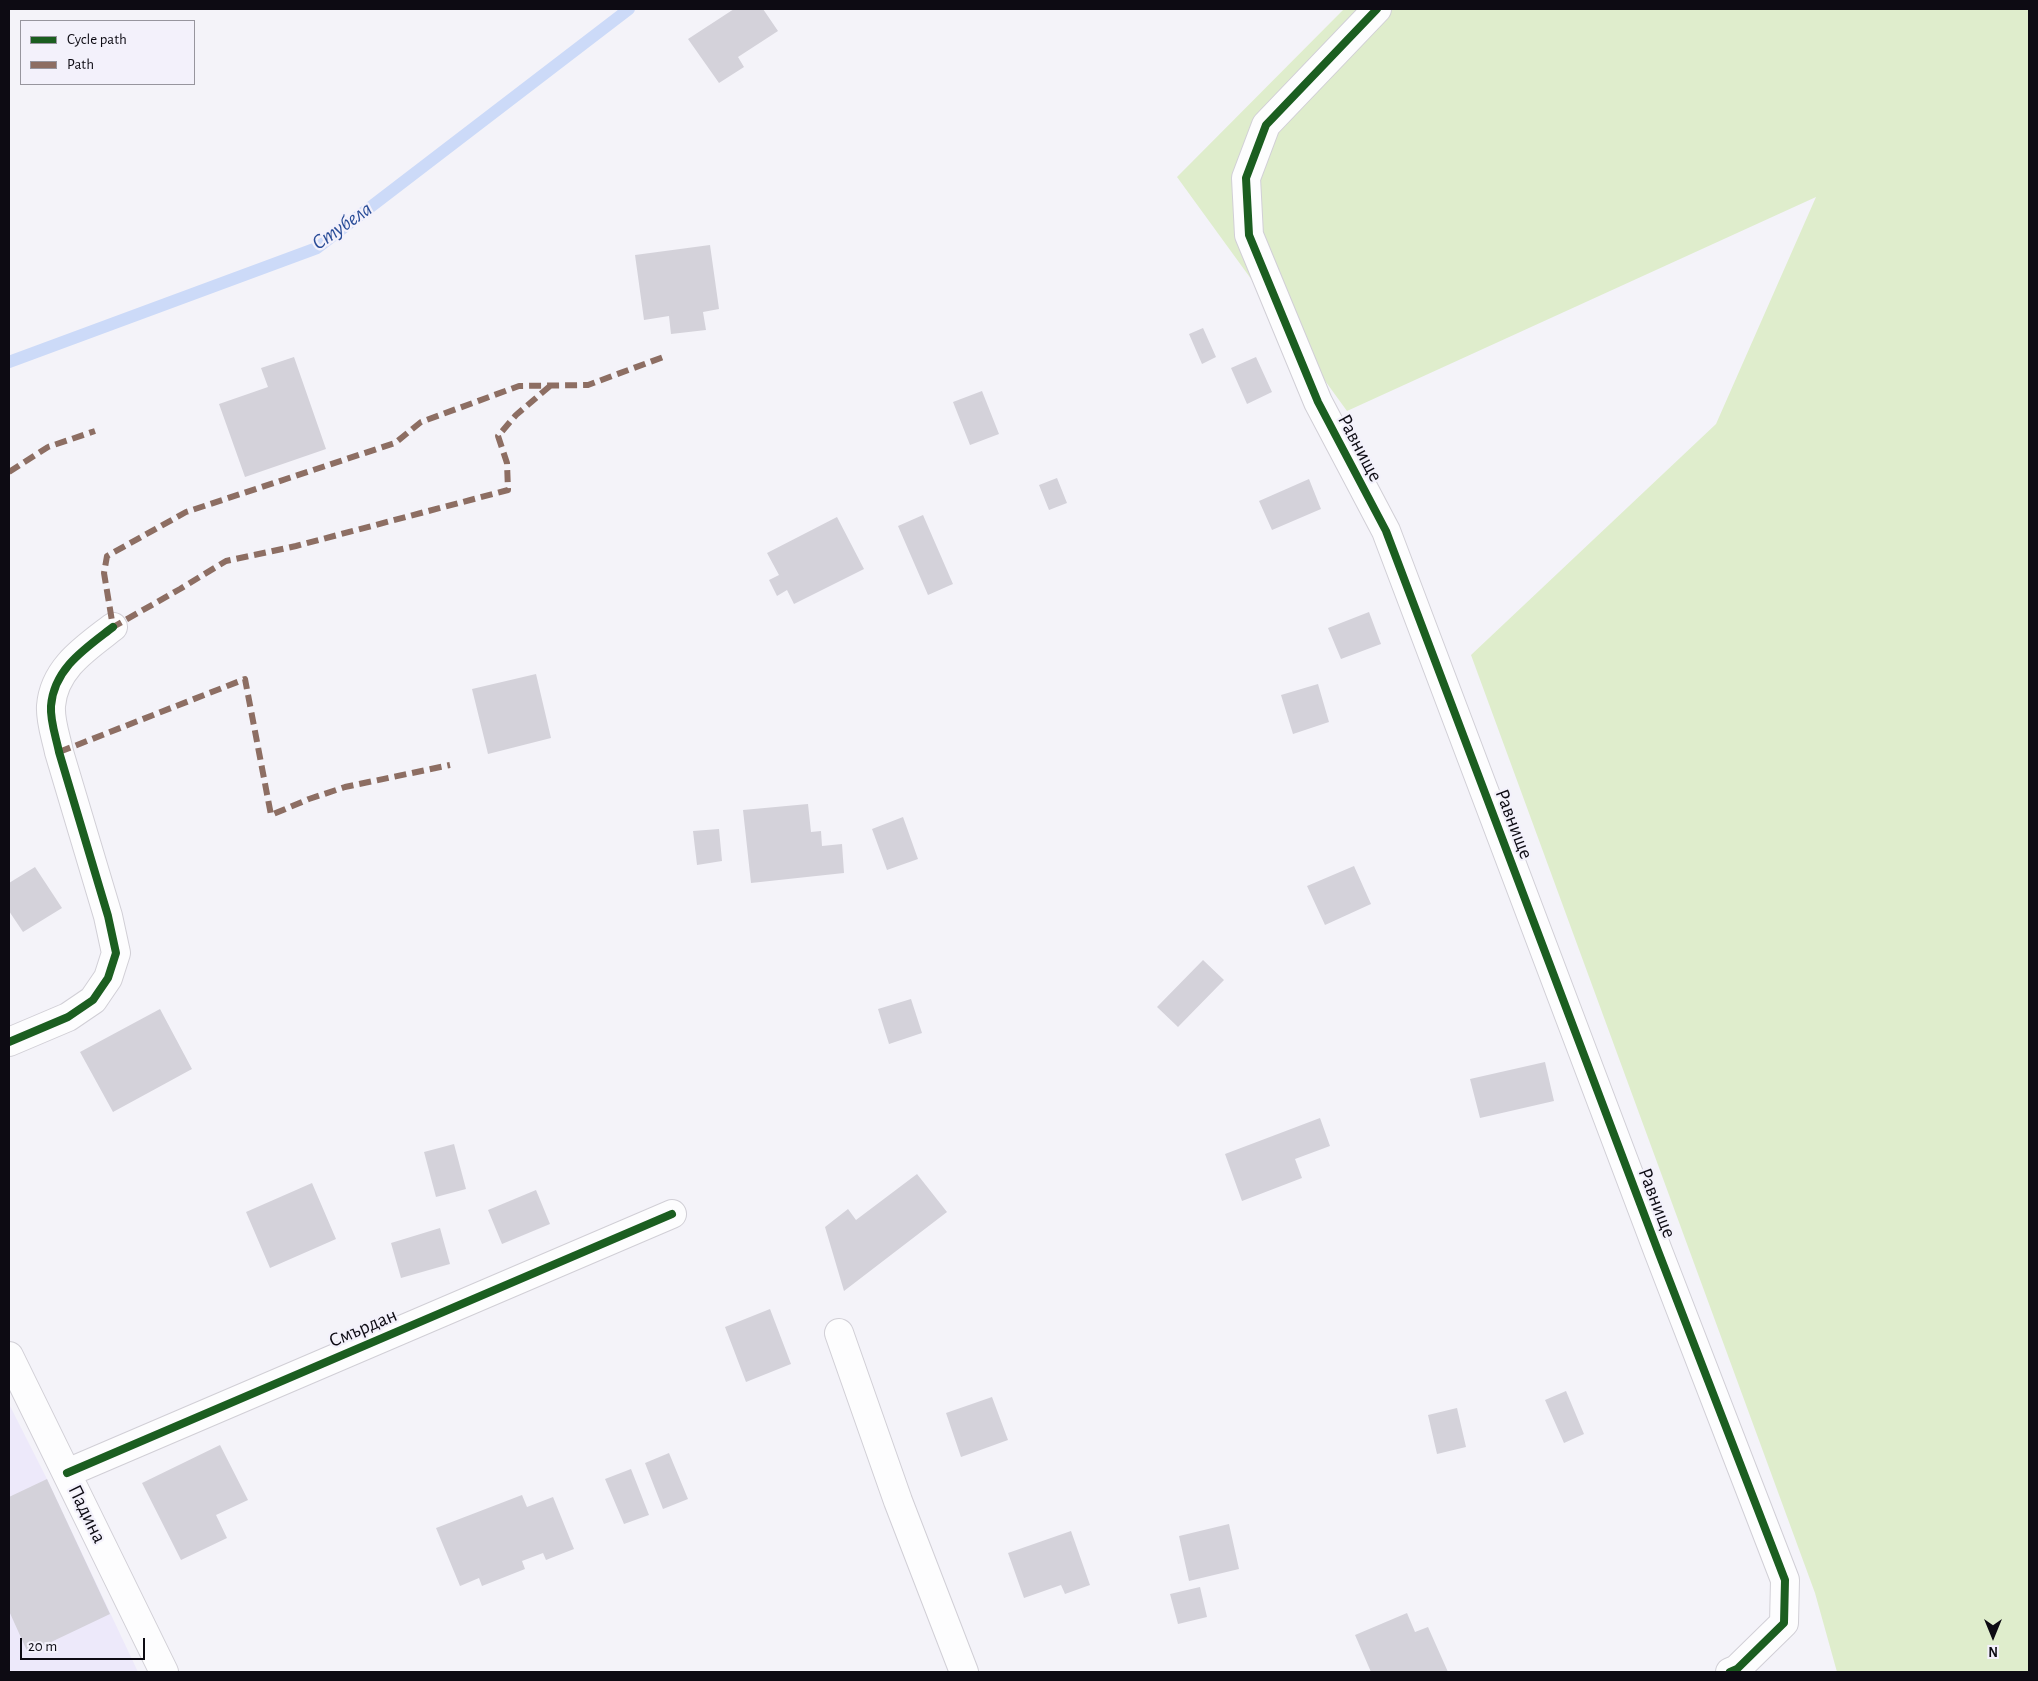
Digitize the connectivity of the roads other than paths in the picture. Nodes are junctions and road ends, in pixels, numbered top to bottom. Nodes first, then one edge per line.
1 (1378, 9) edge
2 (113, 627) dead end
3 (9, 1042) edge
4 (672, 1214) dead end
5 (838, 1333) dead end
6 (9, 1356) edge
7 (67, 1473) junction
8 (164, 1672) edge
9 (964, 1672) edge
10 (1730, 1672) edge

1 - 10 street, Равнище
2 - 3 street
4 - 7 street, Смърдан
5 - 9 street
6 - 7 street, Падина
7 - 8 street, Падина

